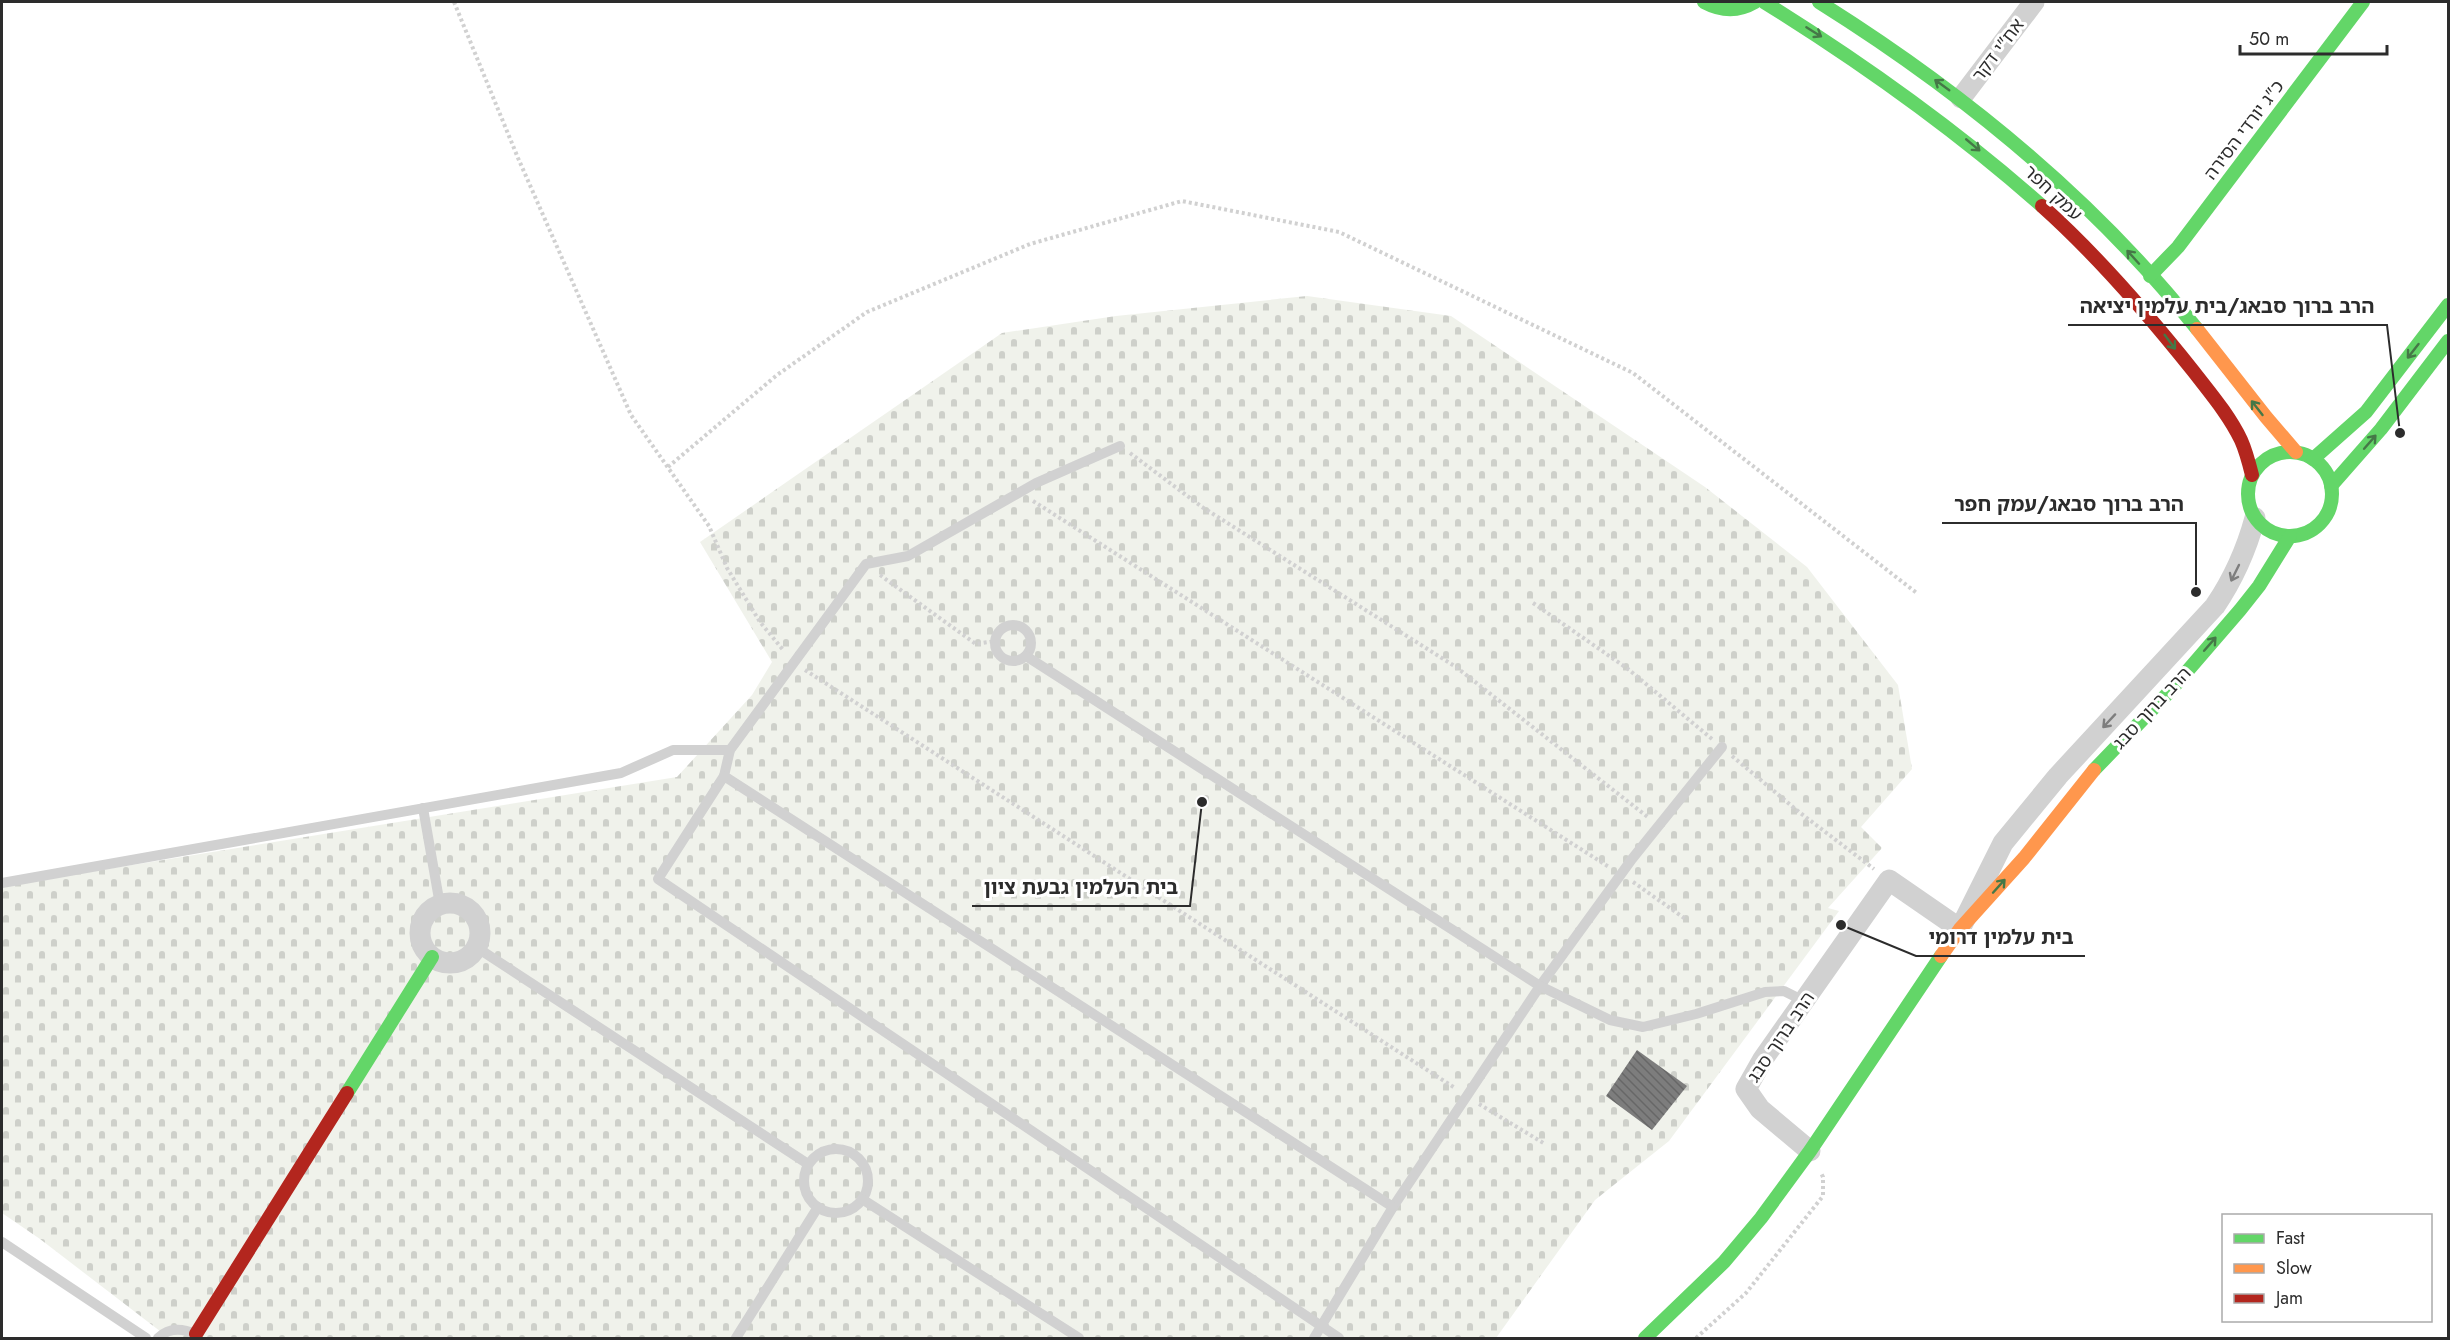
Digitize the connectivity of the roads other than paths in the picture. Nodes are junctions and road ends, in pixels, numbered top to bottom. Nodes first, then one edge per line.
1 (1704, 2) edge
2 (1755, 2) edge
3 (1764, 2) edge
4 (1819, 2) edge
5 (2034, 2) edge
6 (2363, 2) edge
7 (1961, 98) junction
8 (2150, 276) junction
9 (2448, 305) edge
10 (2448, 341) edge
11 (1120, 446) road end
12 (2296, 452) junction
13 (2313, 459) junction
14 (2252, 475) junction
15 (2331, 486) junction
16 (2255, 518) junction
17 (2290, 536) junction
18 (1026, 656) junction
19 (1722, 747) dead end
20 (730, 750) junction
21 (724, 776) junction
22 (423, 808) junction
23 (2, 883) edge
24 (440, 905) junction
25 (1960, 929) junction
26 (476, 947) junction
27 (432, 957) junction
28 (1540, 987) junction
29 (1804, 1001) junction
30 (1810, 1151) junction
31 (808, 1164) junction
32 (862, 1199) junction
33 (818, 1207) junction
34 (1393, 1208) junction
35 (2, 1242) edge
36 (1321, 1327) junction
37 (198, 1336) edge
38 (146, 1338) edge
39 (158, 1338) edge
40 (736, 1338) edge
41 (1079, 1338) edge
42 (1314, 1338) edge
43 (1339, 1338) edge
44 (1645, 1338) edge

1 - 2 street
3 -> 14 street, עמק חפר
7 -> 4 street, עמק חפר
5 - 7 street, אח"י דקר
6 - 8 street, כ"ג יורדי הסירה
8 -> 7 street, עמק חפר
12 -> 8 street, עמק חפר
9 -> 13 street
15 -> 10 street
11 - 20 lane
12 - 13 street
12 - 14 street
13 - 15 street
14 - 16 street
15 - 17 street
16 - 17 street
16 -> 25 street, הרב ברוך סבג
25 -> 17 street, הרב ברוך סבג
18 - 18 lane
18 - 28 lane
19 - 28 lane
20 - 21 lane
20 - 22 lane
21 - 34 lane
21 - 36 lane
22 - 23 lane
22 - 24 lane
24 - 26 street
24 - 27 street
25 - 29 street, הרב ברוך סבג
25 - 30 street, הרב ברוך סבג
26 - 27 street
26 - 31 lane
27 - 37 street
28 - 29 lane
28 - 34 lane
29 - 30 street, הרב ברוך סבג
30 - 44 street
31 - 32 lane
31 - 33 lane
32 - 33 lane
32 - 41 lane
33 - 40 lane
34 - 36 lane
35 - 38 lane
36 - 42 lane
36 - 43 lane
37 - 39 lane

